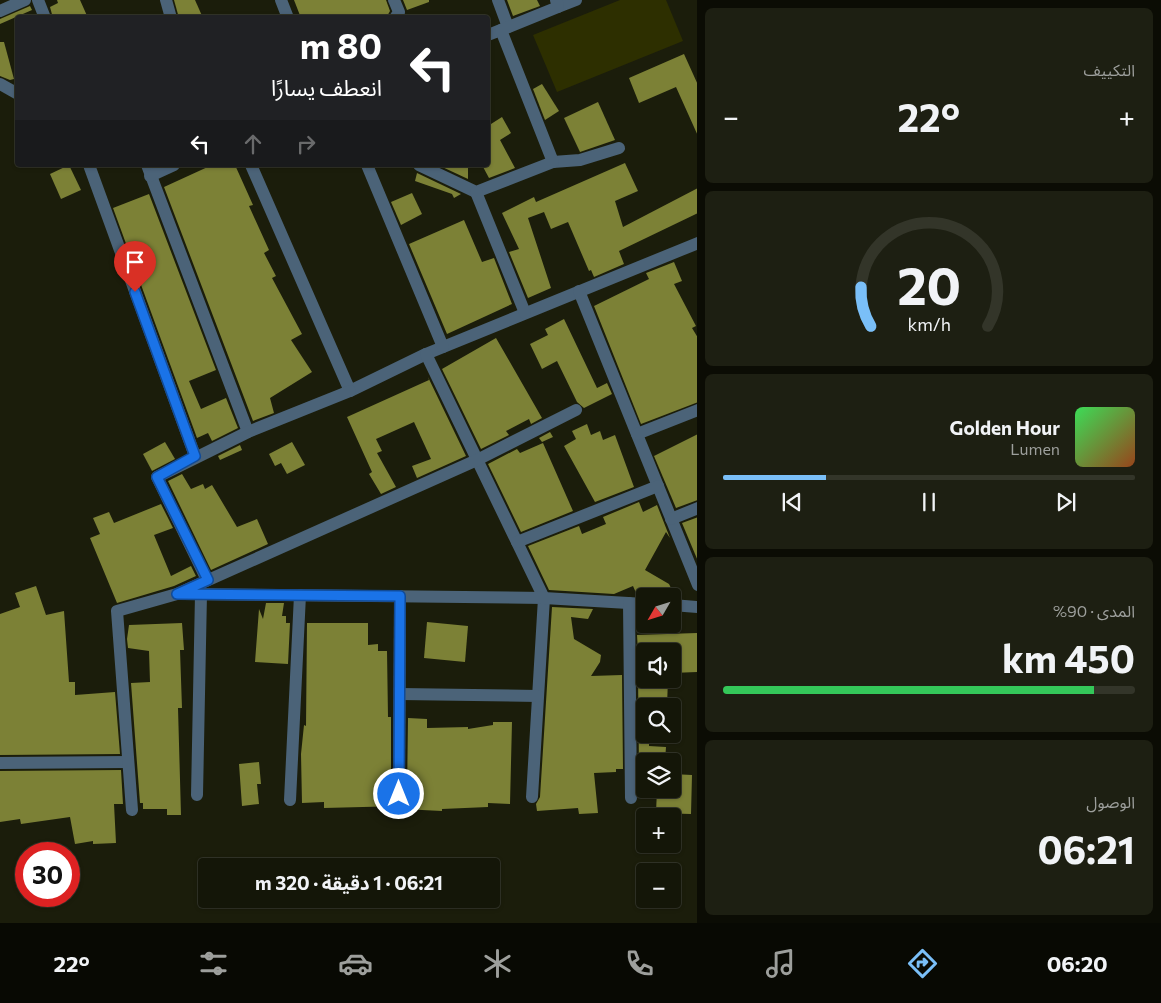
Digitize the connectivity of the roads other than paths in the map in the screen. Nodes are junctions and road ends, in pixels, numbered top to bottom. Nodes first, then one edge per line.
1 (25, 0) edge
2 (38, 0) edge
3 (166, 0) edge
4 (281, 0) edge
5 (394, 0) edge
6 (498, 0) edge
7 (576, 0) edge
8 (557, 3) edge
9 (0, 11) edge
10 (44, 15) edge
11 (170, 15) edge
12 (287, 15) edge
13 (397, 15) edge
14 (508, 27) junction
15 (490, 34) edge
16 (0, 84) edge
17 (15, 92) edge
18 (619, 148) dead end
19 (552, 162) junction
20 (90, 167) edge
21 (164, 167) edge
22 (252, 167) edge
23 (368, 167) edge
24 (423, 167) edge
25 (149, 170) edge
26 (476, 192) junction
27 (697, 243) edge
28 (579, 291) junction
29 (524, 314) junction
30 (443, 347) junction
31 (426, 354) junction
32 (350, 391) junction
33 (576, 410) dead end
34 (697, 410) edge
35 (248, 432) junction
36 (637, 434) junction
37 (195, 456) junction
38 (477, 460) junction
39 (658, 486) junction
40 (697, 508) edge
41 (671, 519) junction
42 (517, 542) junction
43 (208, 580) junction
44 (697, 585) edge
45 (177, 594) junction
46 (201, 594) junction
47 (300, 595) junction
48 (400, 596) junction
49 (544, 598) junction
50 (629, 603) junction
51 (636, 603) edge
52 (681, 606) edge
53 (697, 607) edge
54 (400, 694) junction
55 (538, 696) junction
56 (128, 762) junction
57 (0, 763) edge
58 (399, 794) dead end
59 (198, 795) dead end
60 (532, 797) dead end
61 (631, 798) dead end
62 (290, 800) dead end
63 (132, 810) dead end

1 - 9 street
2 - 10 street
3 - 11 street
4 - 12 street
5 - 13 street
6 - 14 street
7 - 8 street
8 - 14 street
14 - 15 street
14 - 19 street
16 - 17 street
18 - 19 street
19 - 26 street
20 - 37 street
21 - 25 street
22 - 32 street
23 - 30 street
24 - 26 street
25 - 35 street
26 - 29 street
27 - 28 street
28 - 29 street
28 - 36 street
29 - 30 street
30 - 31 street
31 - 32 street
31 - 38 street
32 - 35 street
33 - 38 street
34 - 36 street
35 - 37 street
36 - 39 street
37 - 43 street
38 - 42 street
38 - 43 street
39 - 41 street
39 - 42 street
40 - 41 street
41 - 44 street
42 - 49 street
43 - 45 street
45 - 46 street
45 - 56 street
46 - 47 street
46 - 59 street
47 - 48 street
47 - 62 street
48 - 49 street
48 - 54 street
49 - 50 street
49 - 55 street
50 - 51 street
50 - 61 street
52 - 53 street
54 - 55 street
54 - 58 street
55 - 60 street
56 - 57 street
56 - 63 street

